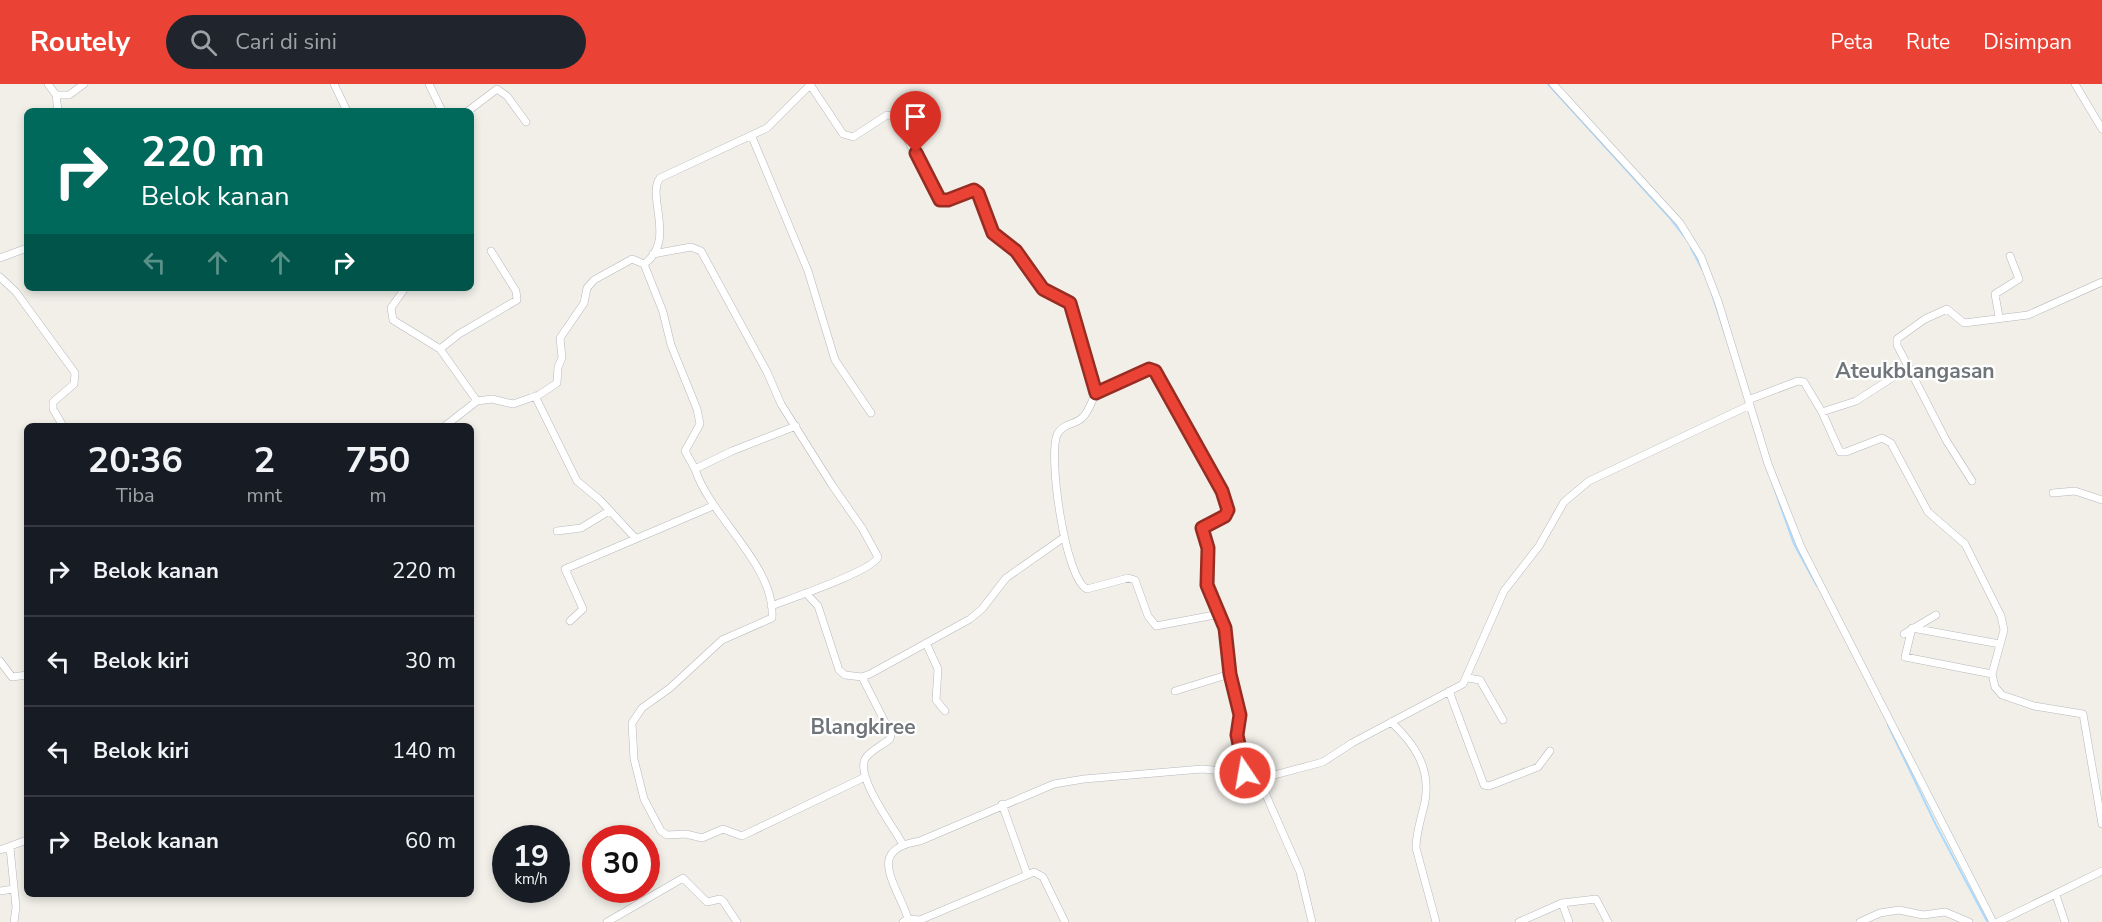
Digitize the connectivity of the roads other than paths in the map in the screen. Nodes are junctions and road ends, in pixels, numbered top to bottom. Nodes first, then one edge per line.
1 (48, 84) edge
2 (84, 84) edge
3 (334, 84) edge
4 (429, 84) edge
5 (1553, 84) edge
6 (2075, 84) edge
7 (811, 85) edge
8 (56, 95) junction
9 (58, 108) edge
10 (346, 108) edge
11 (441, 108) edge
12 (472, 108) edge
13 (526, 122) dead end
14 (2102, 129) edge
15 (752, 137) junction
16 (24, 249) edge
17 (491, 251) dead end
18 (653, 254) junction
19 (2010, 256) dead end
20 (0, 258) edge
21 (644, 264) junction
22 (0, 277) edge
23 (2102, 282) edge
24 (403, 291) edge
25 (1999, 317) junction
26 (440, 349) junction
27 (1909, 367) junction
28 (1096, 393) junction
29 (535, 396) junction
30 (477, 401) junction
31 (1749, 403) junction
32 (1822, 412) junction
33 (871, 414) dead end
34 (61, 423) edge
35 (449, 423) edge
36 (796, 426) junction
37 (695, 469) junction
38 (1972, 481) dead end
39 (2053, 493) dead end
40 (2102, 500) edge
41 (713, 506) junction
42 (609, 511) junction
43 (557, 531) dead end
44 (1063, 538) junction
45 (636, 539) junction
46 (806, 593) junction
47 (771, 606) junction
48 (1220, 614) junction
49 (1936, 615) dead end
50 (570, 621) dead end
51 (1912, 628) junction
52 (1904, 634) dead end
53 (926, 643) junction
54 (2000, 644) junction
55 (0, 661) edge
56 (1230, 674) junction
57 (1992, 674) junction
58 (24, 675) edge
59 (862, 677) junction
60 (1468, 678) junction
61 (1175, 691) dead end
62 (1449, 692) junction
63 (945, 711) dead end
64 (1503, 720) dead end
65 (1391, 722) junction
66 (1550, 751) dead end
67 (1245, 773) junction
68 (865, 777) junction
69 (1259, 779) junction
70 (1002, 804) junction
71 (2102, 824) edge
72 (24, 841) edge
73 (902, 843) junction
74 (10, 848) junction
75 (0, 850) edge
76 (2102, 871) edge
77 (1027, 874) junction
78 (14, 888) junction
79 (0, 891) edge
80 (2056, 895) junction
81 (1562, 903) junction
82 (905, 920) edge
83 (14, 922) edge
84 (607, 922) edge
85 (737, 922) edge
86 (1065, 922) edge
87 (1311, 922) edge
88 (1436, 922) edge
89 (1519, 922) edge
90 (1569, 922) edge
91 (1608, 922) edge
92 (1860, 922) edge
93 (1969, 922) edge
94 (1993, 922) edge
95 (1998, 922) edge
96 (2065, 922) edge

1 - 8 street
2 - 8 street
3 - 10 street
4 - 11 street
5 - 31 street
6 - 14 street
7 - 15 street
7 - 28 street
8 - 9 street
12 - 13 street
15 - 18 street
15 - 33 street
16 - 20 street
17 - 26 street
18 - 21 street
18 - 36 street
19 - 25 street
21 - 29 street
21 - 37 street
22 - 34 street
23 - 25 street
24 - 26 street
25 - 27 street
26 - 30 street
27 - 32 street
27 - 38 street
28 - 44 street
28 - 48 street
29 - 30 street
29 - 42 street
30 - 35 street
31 - 32 street
31 - 60 street
31 - 94 street
32 - 54 street
36 - 37 street
36 - 46 street
37 - 41 street
39 - 40 street
41 - 45 street
41 - 47 street
42 - 43 street
42 - 45 street
44 - 48 street
44 - 53 street
45 - 50 street
46 - 47 street
46 - 59 street
47 - 68 street
48 - 56 street
49 - 51 street
51 - 52 street
51 - 54 street
51 - 57 street
53 - 59 street
53 - 63 street
54 - 57 street
55 - 58 street
56 - 61 street
56 - 67 street
57 - 71 street
59 - 68 street
60 - 62 street
60 - 64 street
62 - 65 street
62 - 66 street
65 - 69 street
65 - 88 street
67 - 69 street
67 - 70 street
68 - 73 street
69 - 87 street
70 - 73 street
70 - 77 street
72 - 74 street
73 - 82 street
74 - 75 street
74 - 78 street
76 - 80 street
77 - 82 street
77 - 86 street
78 - 79 street
78 - 83 street
80 - 95 street
80 - 96 street
81 - 89 street
81 - 90 street
81 - 91 street
84 - 85 street
92 - 93 street

